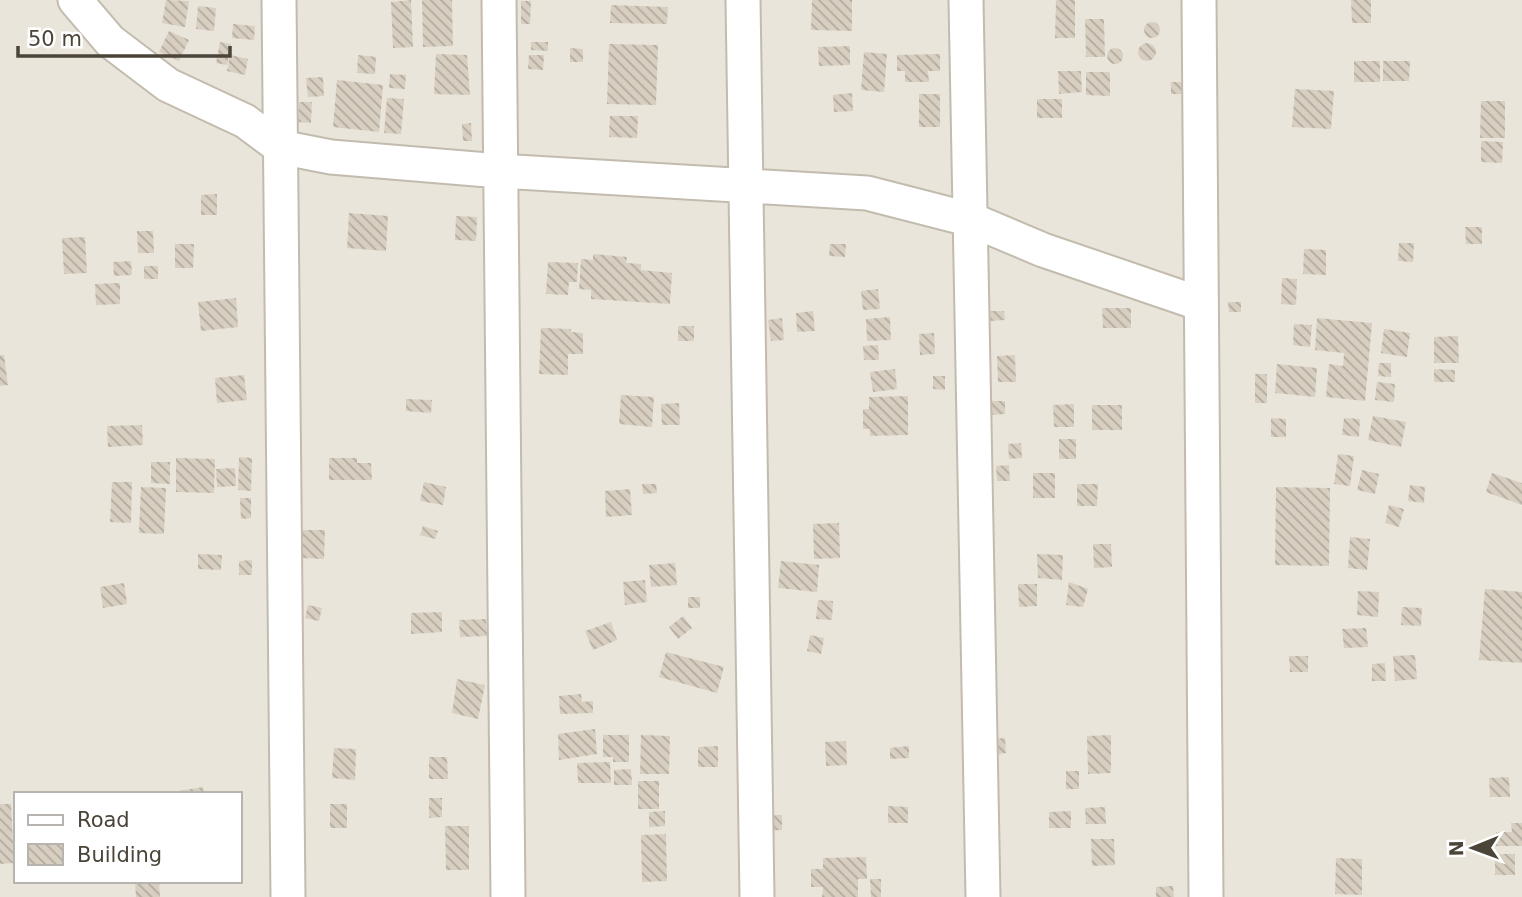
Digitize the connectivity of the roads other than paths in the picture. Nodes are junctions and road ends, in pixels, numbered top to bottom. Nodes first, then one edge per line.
1 (75, 0) edge
2 (279, 0) edge
3 (499, 0) edge
4 (743, 0) edge
5 (966, 0) edge
6 (1199, 0) edge
7 (281, 147) junction
8 (500, 171) junction
9 (746, 186) junction
10 (972, 220) junction
11 (1201, 304) junction
12 (288, 897) edge
13 (508, 897) edge
14 (757, 897) edge
15 (983, 897) edge
16 (1206, 897) edge

1 - 7 street
2 - 7 street
3 - 8 street
4 - 9 street
5 - 10 street
6 - 11 street
7 - 8 street
7 - 12 street
8 - 9 street
8 - 13 street
9 - 10 street
9 - 14 street
10 - 11 street
10 - 15 street
11 - 16 street

